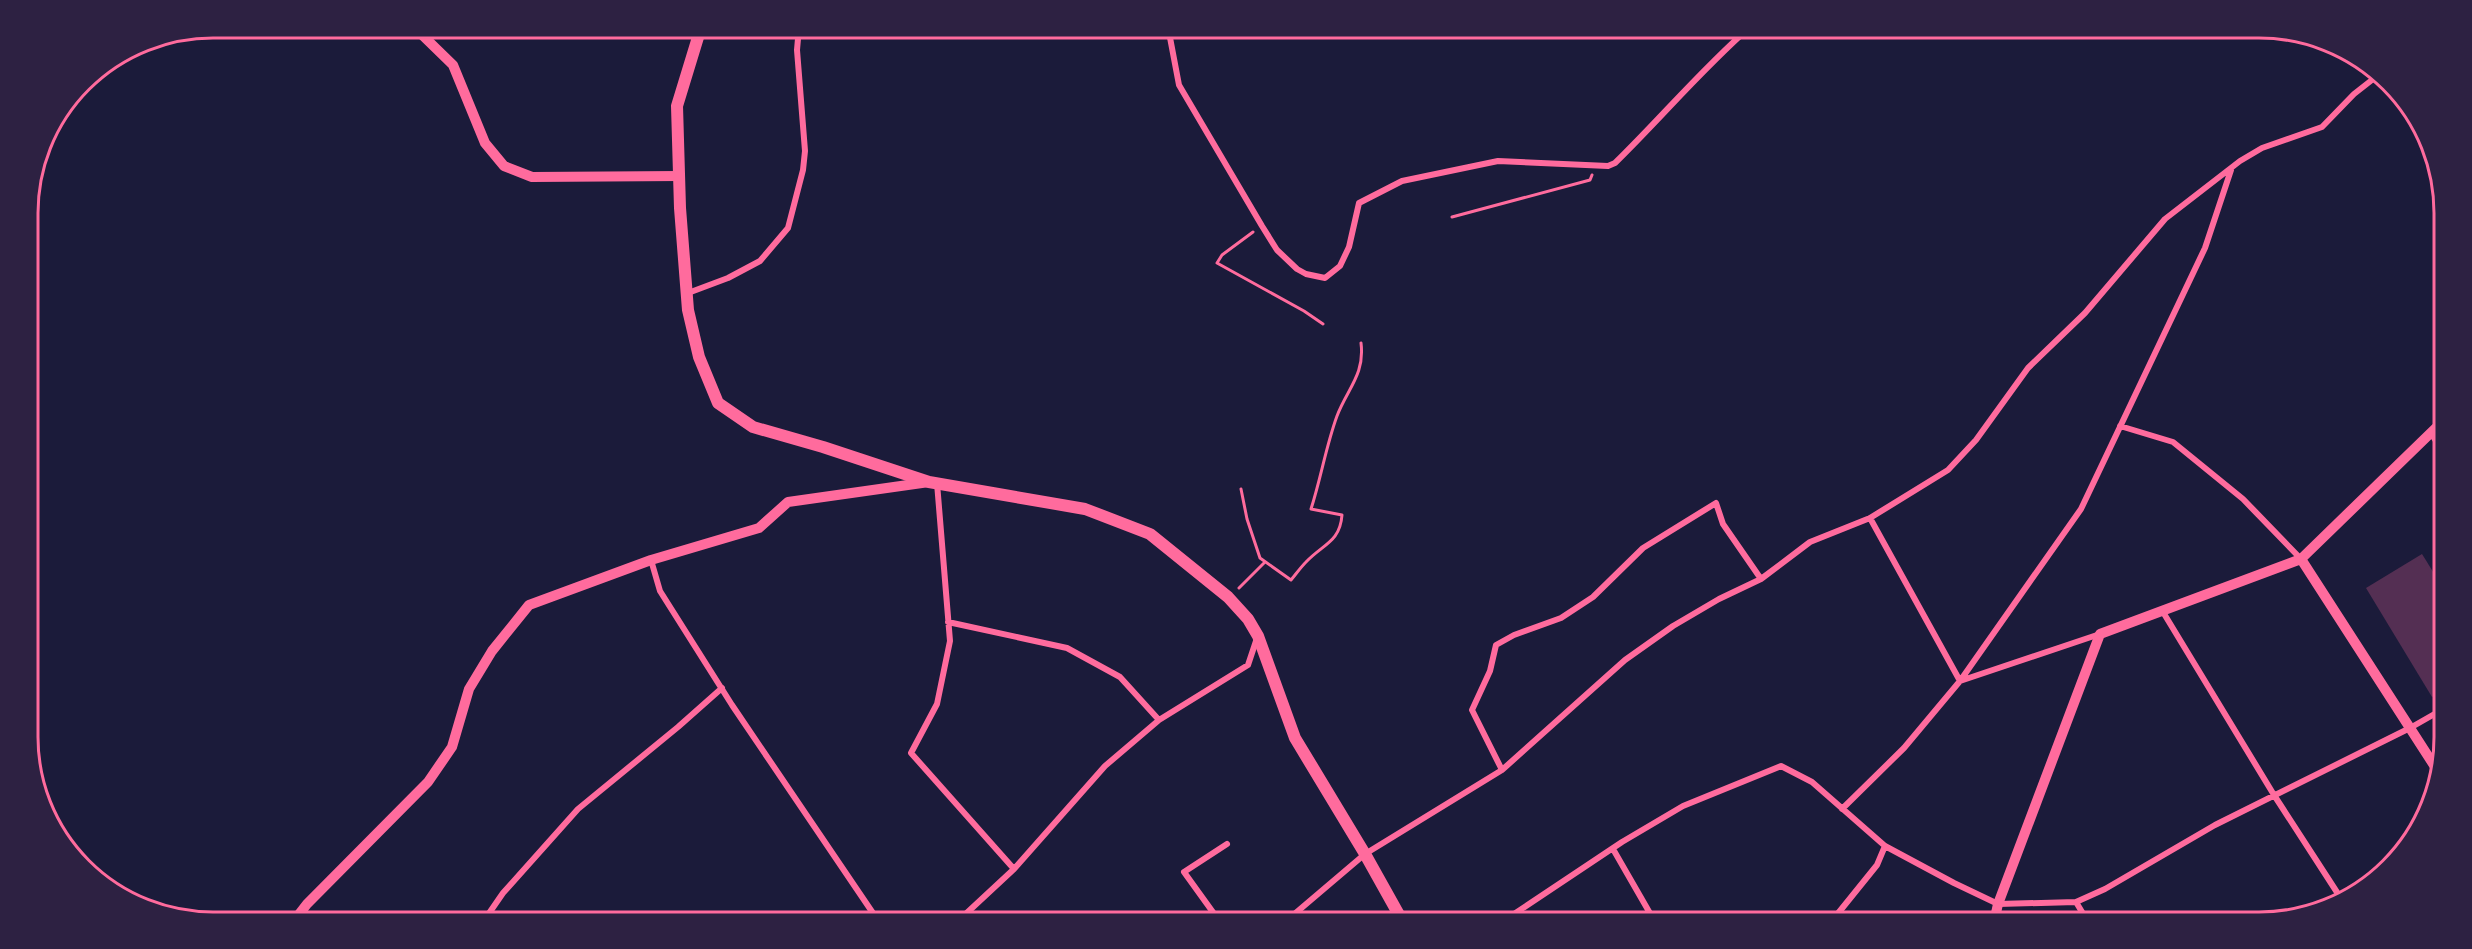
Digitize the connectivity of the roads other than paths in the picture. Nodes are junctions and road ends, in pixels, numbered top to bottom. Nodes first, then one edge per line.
1 (425, 38) edge
2 (698, 38) edge
3 (799, 38) edge
4 (1170, 38) edge
5 (1738, 38) edge
6 (2373, 79) edge
7 (2232, 168) junction
8 (680, 176) junction
9 (688, 293) junction
10 (2120, 426) junction
11 (2434, 431) edge
12 (2431, 434) junction
13 (2434, 439) edge
14 (933, 483) junction
15 (1870, 518) junction
16 (2301, 559) junction
17 (651, 561) junction
18 (1761, 579) junction
19 (2163, 612) junction
20 (948, 622) junction
21 (2100, 634) junction
22 (1258, 636) junction
23 (1960, 681) junction
24 (722, 688) junction
25 (2434, 714) edge
26 (1159, 720) junction
27 (2410, 728) junction
28 (2432, 762) edge
29 (1502, 770) junction
30 (2274, 795) junction
31 (1842, 809) junction
32 (1227, 844) dead end
33 (1885, 846) junction
34 (1613, 849) junction
35 (1365, 854) junction
36 (1014, 868) junction
37 (2337, 893) edge
38 (2076, 902) junction
39 (1998, 904) junction
40 (1297, 911) edge
41 (1396, 911) edge
42 (1518, 911) edge
43 (1649, 911) edge
44 (1840, 911) edge
45 (1996, 911) edge
46 (2081, 911) edge
47 (301, 912) edge
48 (490, 912) edge
49 (872, 912) edge
50 (968, 912) edge
51 (1212, 912) edge

1 - 8 street
2 - 8 main road
3 - 9 street
4 - 5 street
6 - 7 street
7 - 10 street
7 - 15 street
8 - 9 main road
9 - 14 main road
10 - 16 street
10 - 23 street
11 - 12 street
12 - 13 street
12 - 16 street
14 - 17 street
14 - 20 street
14 - 22 main road
15 - 18 street
15 - 23 street
16 - 19 street
16 - 27 street
17 - 24 street
17 - 47 street
18 - 29 street
18 - 29 street
19 - 21 street
19 - 30 street
20 - 26 street
20 - 36 street
21 - 23 street
21 - 39 street
22 - 26 street
22 - 35 main road
23 - 31 street
24 - 48 street
24 - 49 street
25 - 27 street
26 - 36 street
27 - 28 street
27 - 30 street
29 - 35 street
30 - 37 street
30 - 38 street
31 - 33 street
31 - 34 street
32 - 51 street
33 - 39 street
33 - 44 street
34 - 42 street
34 - 43 street
35 - 40 street
35 - 41 main road
36 - 50 street
38 - 39 street
38 - 46 street
39 - 45 street

